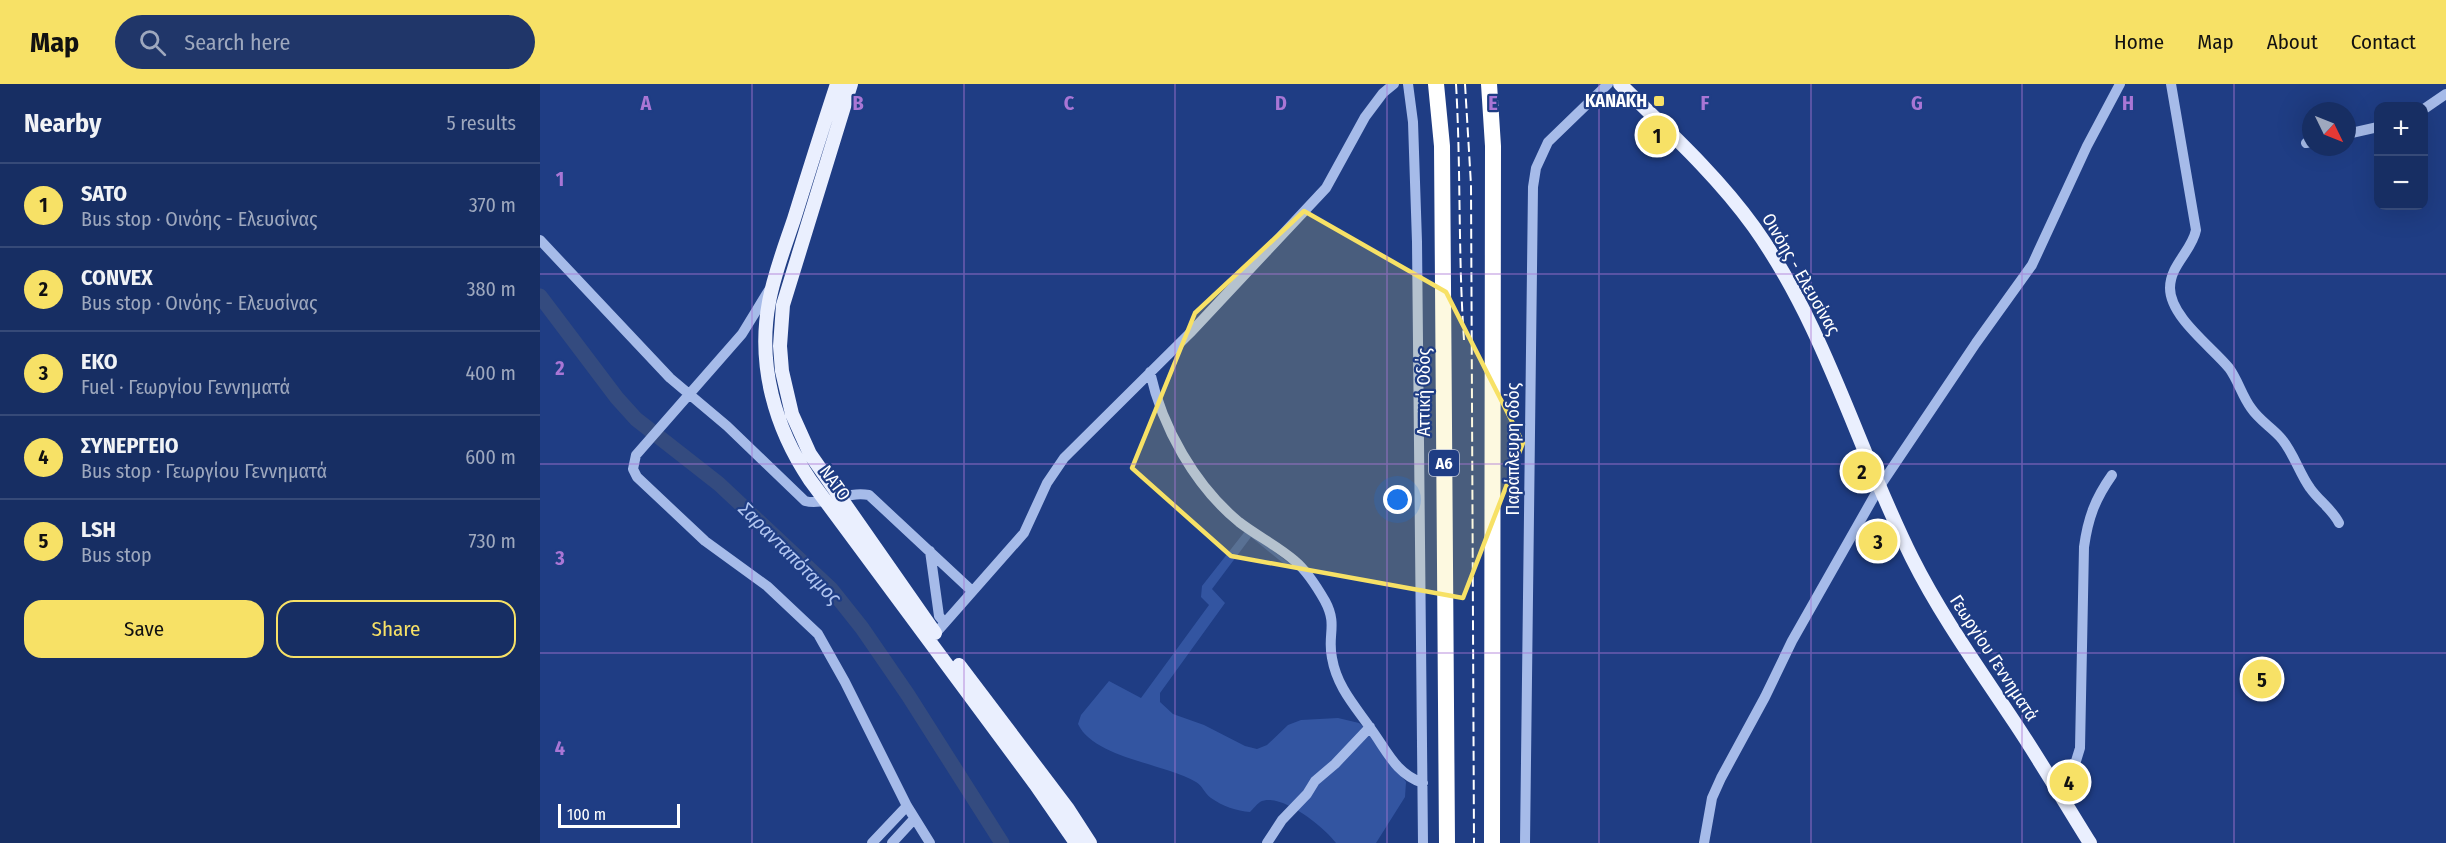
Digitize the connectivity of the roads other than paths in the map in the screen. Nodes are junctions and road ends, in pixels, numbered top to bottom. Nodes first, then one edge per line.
1 (837, 84) edge
2 (850, 84) edge
3 (1394, 84) edge
4 (1408, 84) edge
5 (1436, 84) edge
6 (1489, 84) edge
7 (1608, 84) edge
8 (1620, 84) edge
9 (2120, 84) edge
10 (2171, 84) edge
11 (2446, 94) edge
12 (2428, 106) edge
13 (2374, 128) edge
14 (2356, 132) edge
15 (540, 240) edge
16 (774, 282) junction
17 (1150, 372) junction
18 (691, 394) junction
19 (2112, 475) dead end
20 (1880, 486) junction
21 (840, 495) junction
22 (825, 500) junction
23 (2339, 523) dead end
24 (930, 551) junction
25 (972, 591) junction
26 (944, 622) junction
27 (935, 634) junction
28 (1370, 727) junction
29 (2052, 782) junction
30 (1423, 783) junction
31 (907, 806) junction
32 (914, 819) junction
33 (872, 843) edge
34 (892, 843) edge
35 (930, 843) edge
36 (1076, 843) edge
37 (1090, 843) edge
38 (1268, 843) edge
39 (1423, 843) edge
40 (1447, 843) edge
41 (1492, 843) edge
42 (1526, 843) edge
43 (1704, 843) edge
44 (2090, 843) edge

1 - 16 main road, ΝΑΤΟ
2 - 21 main road, ΝΑΤΟ
3 - 17 street
4 - 30 street
5 - 40 highway, Αττική Οδός / Α6
6 - 41 highway
7 - 42 street, Παράπλευρη οδός
8 - 20 main road, Οινόης - Ελευσίνας
9 - 20 street
10 - 23 street
11 - 12 street
13 - 14 street
15 - 18 street
16 - 18 street
16 - 22 main road, ΝΑΤΟ
17 - 25 street
17 - 28 street
18 - 22 street
18 - 31 street
19 - 29 street
20 - 29 main road, Γεωργίου Γεννηματά
20 - 43 street
21 - 22 street
21 - 24 street
21 - 27 main road, ΝΑΤΟ
22 - 36 main road, ΝΑΤΟ
24 - 25 street
24 - 26 street
25 - 26 street
26 - 27 street
27 - 37 main road, ΝΑΤΟ
28 - 30 street
28 - 38 street
29 - 44 main road, Γεωργίου Γεννηματά
30 - 39 street
31 - 32 street
31 - 33 street
32 - 34 street
32 - 35 street

